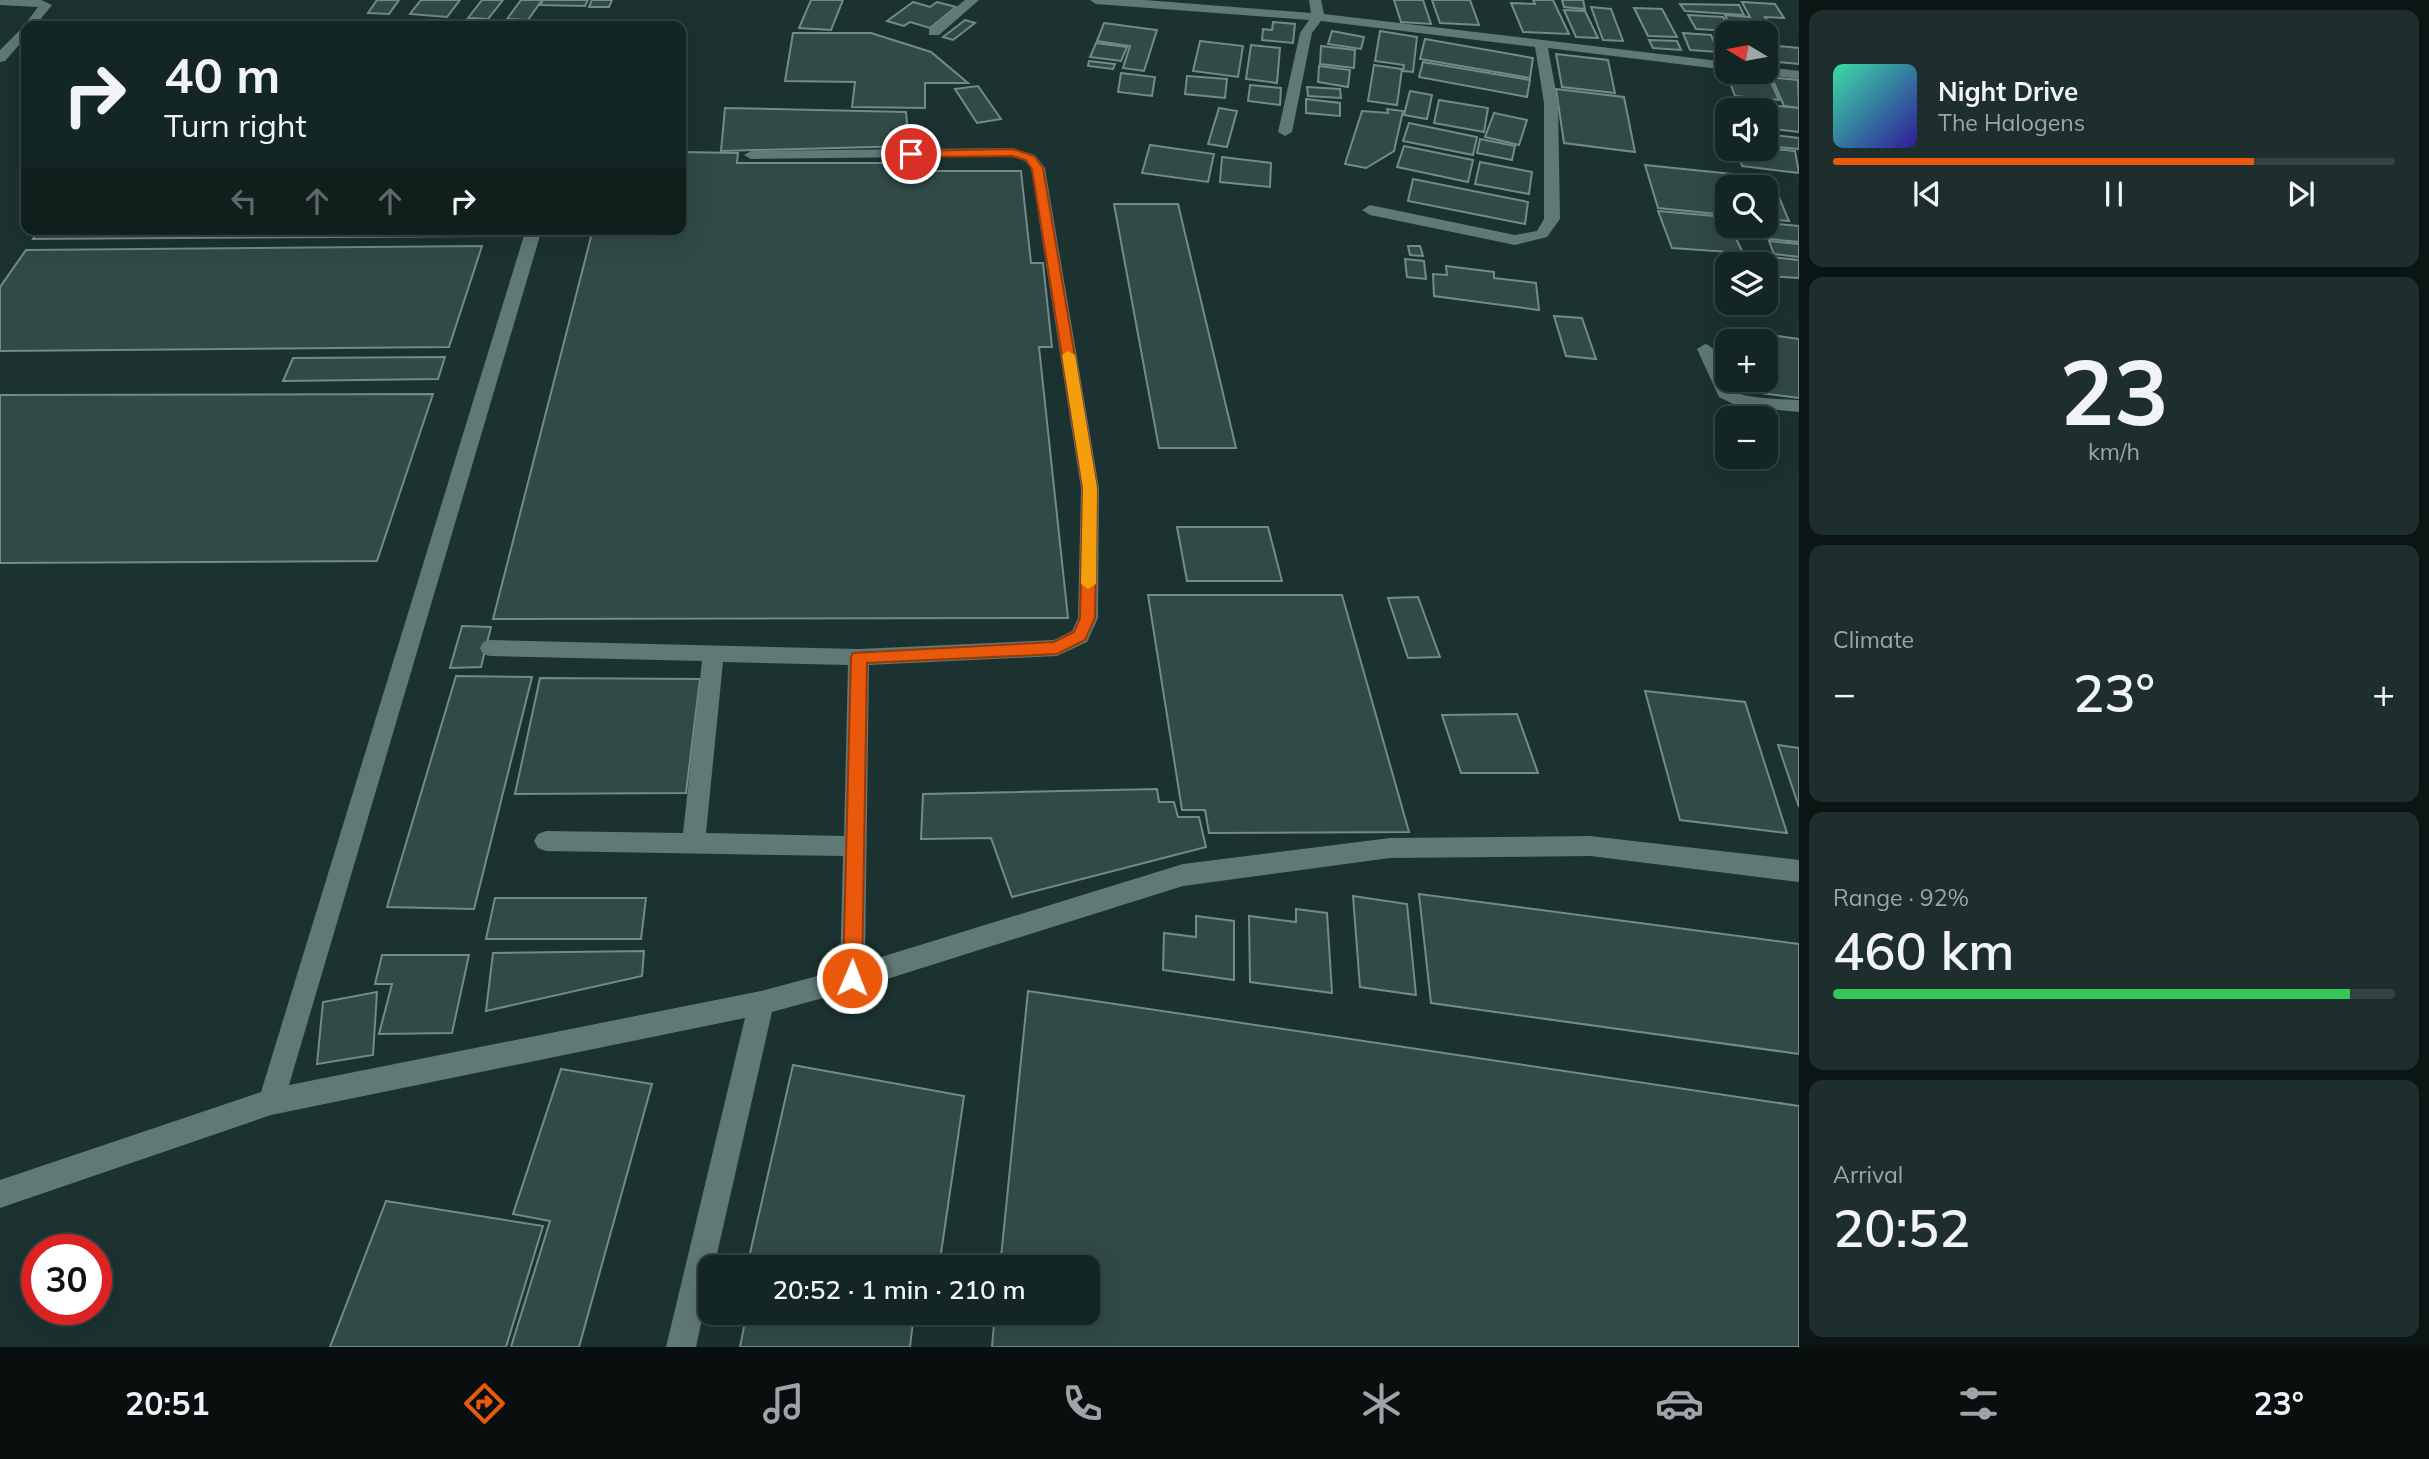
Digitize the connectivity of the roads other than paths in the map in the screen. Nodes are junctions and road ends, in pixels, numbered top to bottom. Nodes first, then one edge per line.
1 (973, 0) edge
2 (1096, 0) edge
3 (1315, 0) edge
4 (0, 1) edge
5 (1318, 18) junction
6 (33, 21) edge
7 (934, 32) dead end
8 (21, 36) edge
9 (1541, 44) junction
10 (0, 58) edge
11 (1715, 65) edge
12 (1778, 72) edge
13 (1799, 75) edge
14 (1285, 131) dead end
15 (751, 155) dead end
16 (1370, 211) dead end
17 (532, 235) edge
18 (1704, 349) dead end
19 (1799, 406) edge
20 (491, 648) dead end
21 (713, 654) junction
22 (859, 657) junction
23 (546, 841) dead end
24 (693, 843) junction
25 (854, 846) junction
26 (1799, 871) edge
27 (852, 978) junction
28 (761, 1003) junction
29 (271, 1102) junction
30 (0, 1194) edge
31 (681, 1347) edge

1 - 7 street
2 - 5 street
3 - 5 street
4 - 6 street
5 - 9 street
5 - 14 street
8 - 10 street
9 - 11 street
9 - 16 street
12 - 13 street
15 - 22 street
17 - 29 street
18 - 19 street
20 - 21 street
21 - 22 street
21 - 24 street
22 - 25 street
23 - 24 street
24 - 25 street
25 - 27 street
26 - 27 street
27 - 28 street
28 - 29 street
28 - 31 street
29 - 30 street

